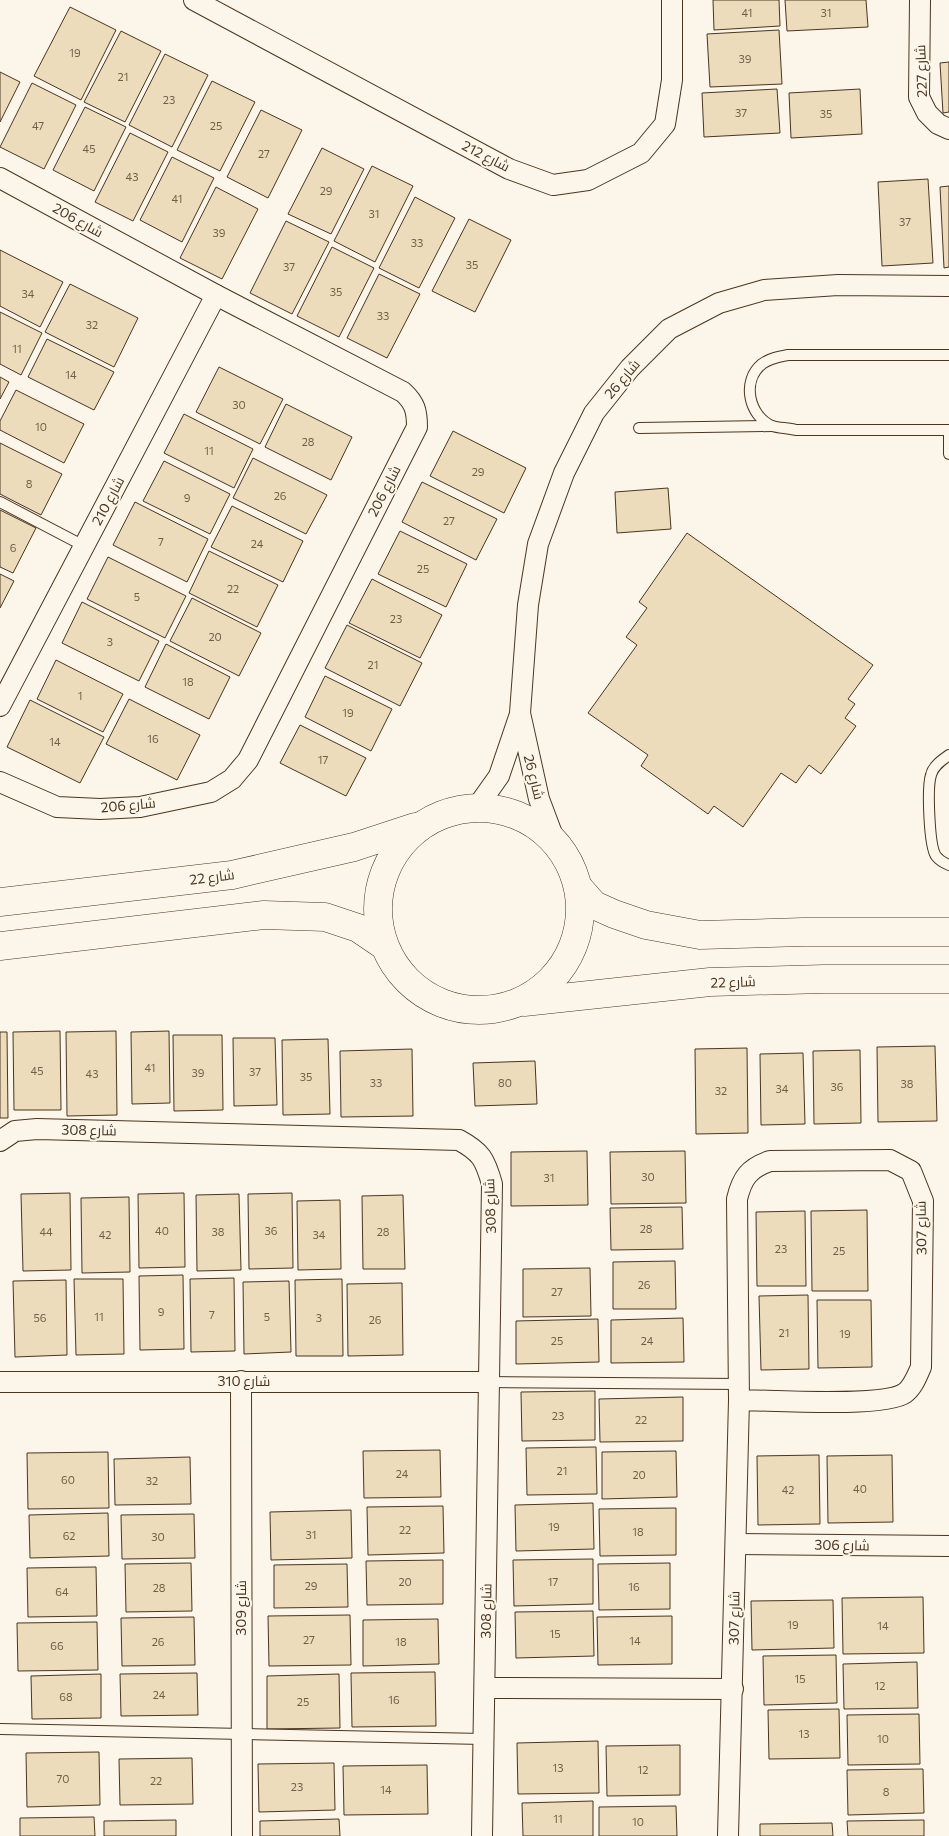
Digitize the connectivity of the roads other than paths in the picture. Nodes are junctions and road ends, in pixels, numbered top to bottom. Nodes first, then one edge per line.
1 (194, 0) edge
2 (672, 0) edge
3 (920, 0) edge
4 (949, 129) edge
5 (0, 179) edge
6 (949, 286) edge
7 (216, 296) junction
8 (949, 355) edge
9 (773, 426) junction
10 (639, 428) dead end
11 (949, 430) edge
12 (949, 454) edge
13 (0, 502) edge
14 (84, 546) junction
15 (0, 706) edge
16 (520, 713) junction
17 (949, 756) edge
18 (0, 782) edge
19 (477, 807) junction
20 (419, 826) junction
21 (554, 839) junction
22 (949, 865) edge
23 (579, 888) junction
24 (0, 902) edge
25 (949, 932) edge
26 (383, 945) junction
27 (0, 946) edge
28 (949, 979) edge
29 (518, 1003) junction
30 (0, 1141) edge
31 (241, 1381) junction
32 (0, 1382) edge
33 (488, 1382) junction
34 (739, 1392) junction
35 (736, 1544) junction
36 (949, 1546) edge
37 (485, 1688) junction
38 (733, 1689) junction
39 (0, 1729) edge
40 (242, 1734) junction
41 (482, 1739) junction
42 (242, 1836) edge
43 (482, 1836) edge
44 (728, 1836) edge

1 - 2 street, شارع 212
3 - 4 street, شارع 227
5 - 7 street, شارع 206
6 - 16 street, شارع 26
7 - 14 street, شارع 210
7 - 18 street, شارع 206
8 - 9 lane
9 - 10 lane
9 - 11 lane
11 - 12 lane
13 - 14 lane
14 - 15 street, شارع 210
16 - 19 street, شارع 26
16 - 21 street, شارع 26
17 - 22 lane
19 - 20 street
19 - 21 street
20 - 24 street, شارع 22
20 - 26 street
21 - 23 street
23 - 25 street
23 - 29 street
26 - 27 street
26 - 29 street
28 - 29 street, شارع 22
30 - 33 street, شارع 308
31 - 32 street, شارع 310
31 - 33 street, شارع 310
31 - 40 street, شارع 309
33 - 34 lane
33 - 37 street, شارع 308
34 - 34 street, شارع 307
34 - 35 street, شارع 307
35 - 36 street, شارع 306
35 - 38 street, شارع 307
37 - 38 street
37 - 41 street, شارع 308
38 - 44 street, شارع 307
39 - 40 lane
40 - 41 lane
40 - 42 street, شارع 309
41 - 43 street, شارع 308

